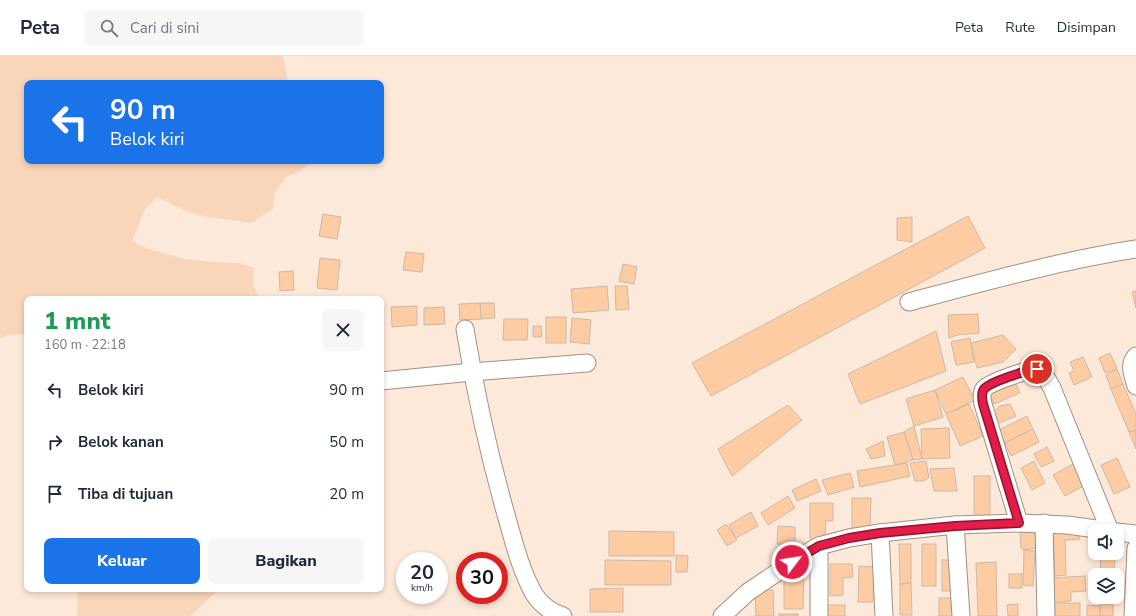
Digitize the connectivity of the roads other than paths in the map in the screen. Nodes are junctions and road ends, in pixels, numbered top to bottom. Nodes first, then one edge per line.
1 (1136, 249) edge
2 (909, 302) dead end
3 (465, 329) dead end
4 (1136, 356) edge
5 (587, 363) dead end
6 (472, 372) junction
7 (384, 381) edge
8 (1136, 386) edge
9 (1019, 523) junction
10 (1044, 523) junction
11 (1108, 524) edge
12 (955, 526) junction
13 (1088, 528) edge
14 (880, 533) junction
15 (1124, 533) edge
16 (1136, 534) edge
17 (819, 546) junction
18 (1136, 548) edge
19 (563, 616) edge
20 (722, 616) edge
21 (819, 616) edge
22 (884, 616) edge
23 (961, 616) edge
24 (1046, 616) edge
25 (1133, 616) edge

1 - 2 street
3 - 6 street
4 - 8 street
5 - 6 street
6 - 7 street
6 - 19 street
9 - 10 street
9 - 11 street
9 - 12 street
10 - 13 street
10 - 24 street
12 - 14 street
12 - 23 street
14 - 17 street
14 - 22 street
15 - 16 street
17 - 20 street
17 - 21 street
18 - 25 street

